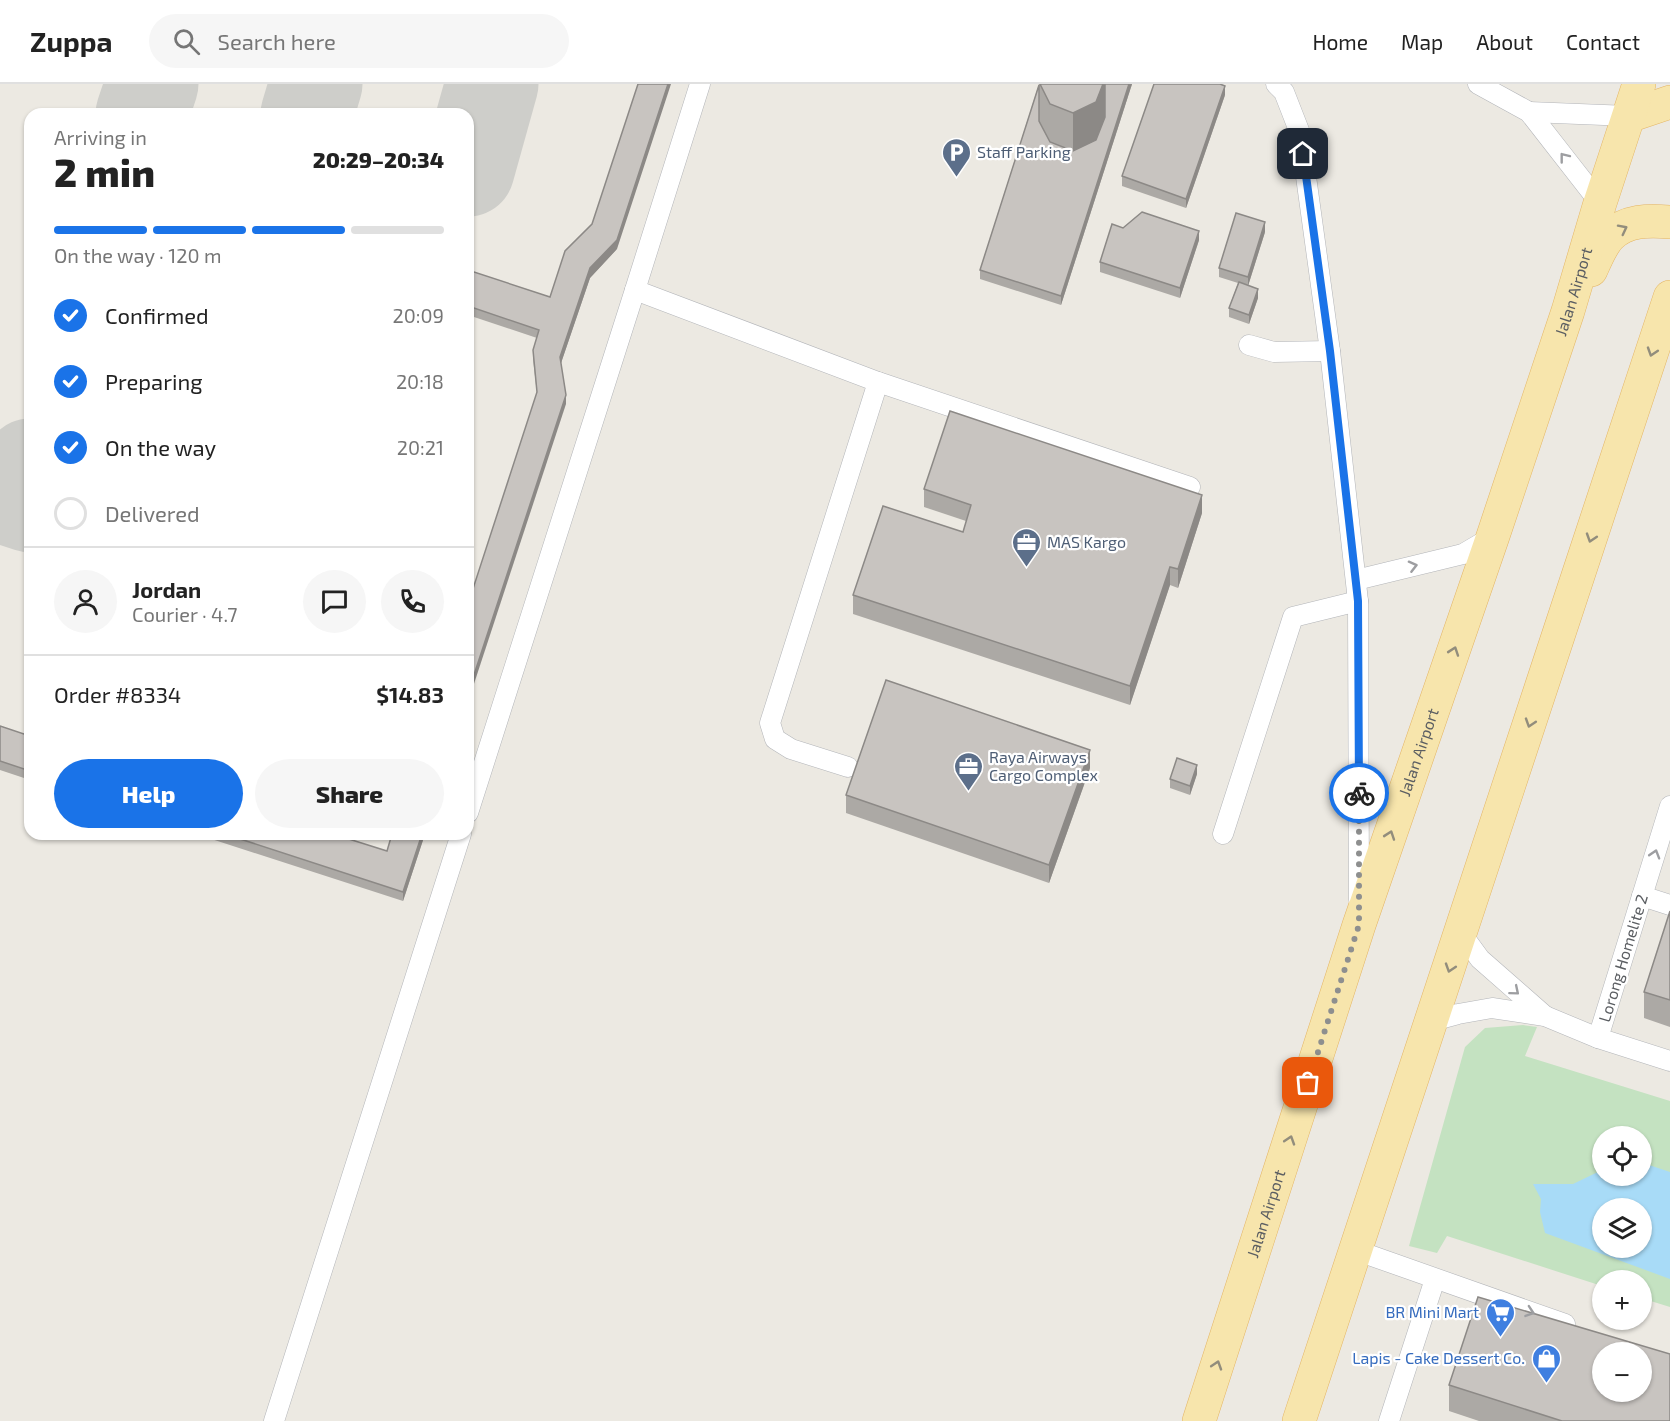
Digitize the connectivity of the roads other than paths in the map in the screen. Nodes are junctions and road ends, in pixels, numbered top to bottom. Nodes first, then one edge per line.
1 (700, 84) edge
2 (1276, 84) edge
3 (1478, 84) edge
4 (1639, 84) edge
5 (1670, 102) edge
6 (1529, 112) junction
7 (1629, 116) junction
8 (1600, 203) junction
9 (1670, 222) edge
10 (635, 290) junction
11 (1670, 297) edge
12 (1568, 311) junction
13 (1249, 345) dead end
14 (1330, 351) junction
15 (878, 382) junction
16 (1190, 487) dead end
17 (1493, 536) junction
18 (1356, 580) junction
19 (1358, 601) junction
20 (848, 767) dead end
21 (474, 794) edge
22 (1670, 806) edge
23 (1223, 834) dead end
24 (459, 840) edge
25 (1642, 896) junction
26 (1670, 905) edge
27 (1359, 925) junction
28 (1461, 933) junction
29 (1545, 1016) junction
30 (1432, 1021) junction
31 (1598, 1038) junction
32 (1670, 1061) edge
33 (1355, 1250) junction
34 (1435, 1279) junction
35 (1581, 1329) edge
36 (274, 1421) edge
37 (1199, 1421) edge
38 (1299, 1421) edge
39 (1389, 1421) edge

1 - 10 lane
2 - 14 lane
3 - 6 lane
4 - 7 main road, Jalan Airport
5 - 7 main road
6 - 7 lane
8 -> 6 lane
7 - 8 main road, Jalan Airport
8 - 12 main road, Jalan Airport
12 -> 9 main road
10 - 15 lane
10 - 21 lane
11 -> 28 main road
12 - 17 main road, Jalan Airport
13 - 14 lane
14 - 18 lane
15 - 16 lane
15 - 20 lane
18 -> 17 lane
27 -> 17 main road, Jalan Airport
18 - 19 lane
19 - 23 lane
19 - 27 lane
25 -> 22 lane, Lorong Homelite 2
24 - 36 lane
25 - 26 lane
25 - 31 lane, Lorong Homelite 2
37 -> 27 main road, Jalan Airport
28 -> 29 lane
28 -> 30 main road
29 - 30 lane
29 - 31 lane
30 - 33 main road
31 - 32 lane, Lorong Homelite 2
33 - 34 lane
33 - 38 main road
34 -> 35 lane
34 - 39 lane

